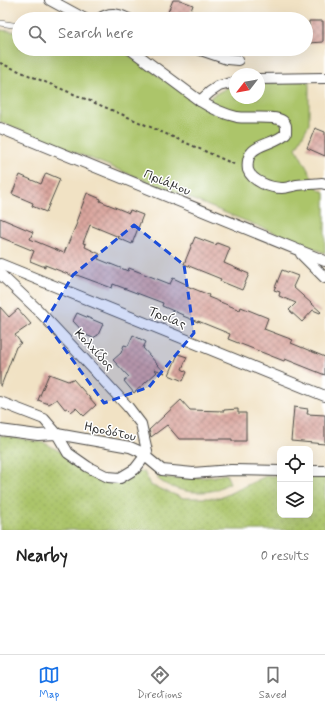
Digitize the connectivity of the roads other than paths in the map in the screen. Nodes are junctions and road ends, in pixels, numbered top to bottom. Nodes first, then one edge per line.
1 (50, 0) edge
2 (72, 12) edge
3 (0, 23) edge
4 (12, 25) edge
5 (139, 56) edge
6 (216, 56) edge
7 (238, 60) dead end
8 (325, 78) edge
9 (265, 79) edge
10 (229, 84) edge
11 (200, 101) junction
12 (0, 128) edge
13 (325, 184) edge
14 (297, 250) junction
15 (325, 262) edge
16 (0, 264) edge
17 (0, 274) edge
18 (325, 278) edge
19 (325, 396) edge
20 (0, 402) edge
21 (0, 430) edge
22 (57, 434) junction
23 (145, 456) junction
24 (277, 471) edge
25 (313, 471) edge
26 (325, 472) edge

1 - 2 street
3 - 4 lane
5 - 11 street
6 - 7 street
8 - 9 street
10 - 11 street
11 - 13 street
12 - 14 street, Πριάμου
14 - 15 street, Πριάμου
14 - 18 street
16 - 19 street, Τροίας
17 - 23 street, Κολχίδος
20 - 22 street
21 - 22 street, Ηροδότου
22 - 23 street, Ηροδότου
22 - 23 street
23 - 24 street, Ηροδότου
25 - 26 street

